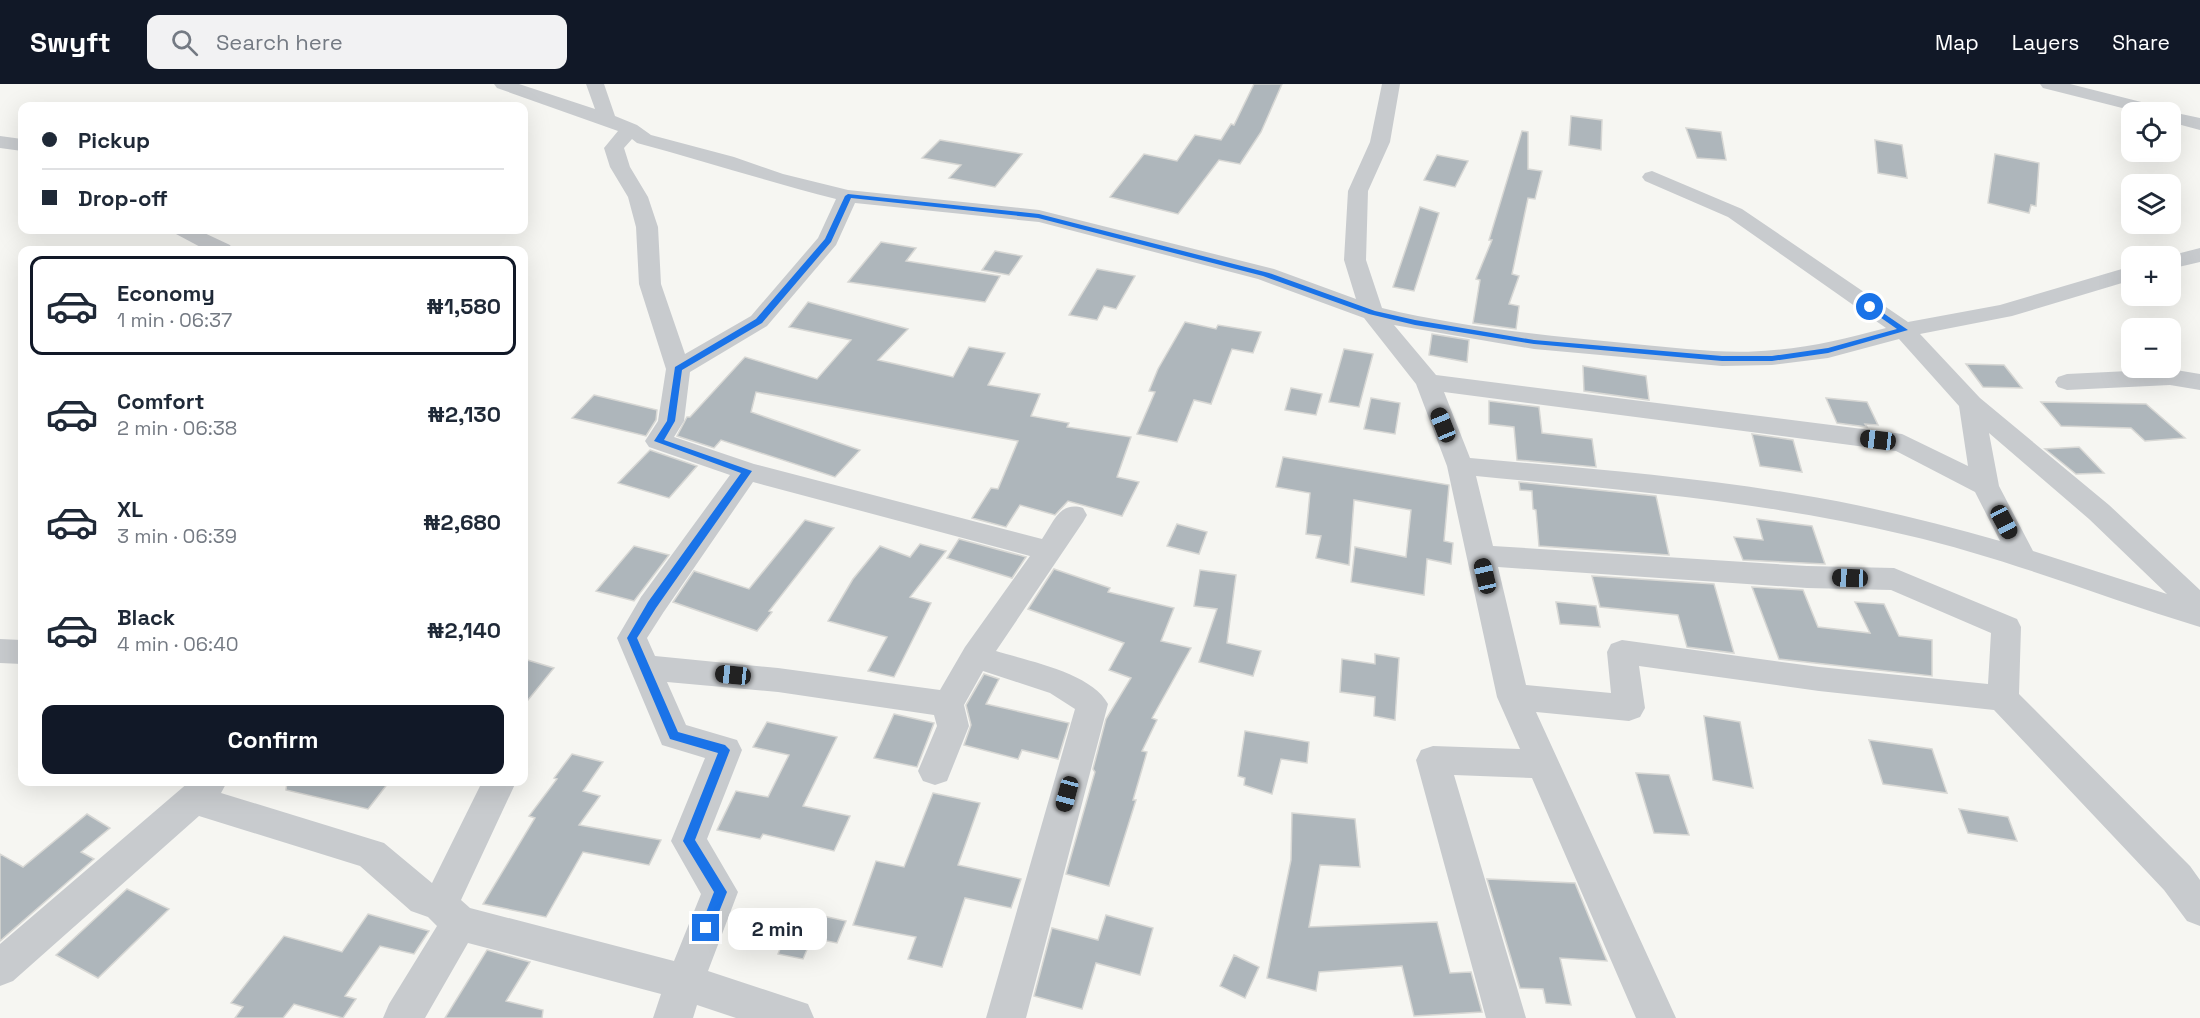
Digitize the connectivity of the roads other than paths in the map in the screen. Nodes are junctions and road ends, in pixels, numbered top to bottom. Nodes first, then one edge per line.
1 (503, 84) edge
2 (595, 84) edge
3 (1391, 84) edge
4 (2049, 84) edge
5 (2121, 102) edge
6 (607, 119) junction
7 (2181, 119) edge
8 (2200, 124) edge
9 (630, 129) junction
10 (0, 142) edge
11 (18, 144) edge
12 (1652, 177) dead end
13 (848, 196) junction
14 (191, 234) edge
15 (214, 246) edge
16 (2200, 255) edge
17 (2181, 260) edge
18 (2121, 276) edge
19 (1372, 313) junction
20 (1904, 330) junction
21 (678, 369) junction
22 (1428, 382) junction
23 (2067, 382) dead end
24 (2200, 382) edge
25 (1971, 404) junction
26 (1460, 466) junction
27 (747, 471) junction
28 (1985, 486) junction
29 (1073, 515) dead end
30 (1050, 551) junction
31 (1481, 556) junction
32 (2023, 558) junction
33 (2200, 608) edge
34 (2200, 616) edge
35 (0, 651) edge
36 (18, 652) edge
37 (976, 656) junction
38 (643, 666) junction
39 (1513, 697) junction
40 (2003, 698) junction
41 (948, 704) junction
42 (1543, 764) junction
43 (935, 771) dead end
44 (498, 786) edge
45 (202, 791) edge
46 (2200, 909) edge
47 (450, 914) junction
48 (0, 968) edge
49 (684, 982) junction
50 (403, 1018) edge
51 (673, 1018) edge
52 (794, 1018) edge
53 (1006, 1018) edge
54 (1506, 1018) edge
55 (1656, 1018) edge

1 - 6 street
2 - 6 street
3 - 19 street
4 - 5 street
6 - 9 street
7 - 8 street
9 - 13 street
9 - 21 street
10 - 11 street
12 - 20 street
13 - 19 street
13 - 21 street
14 - 15 street
16 - 17 street
18 - 20 street
19 - 20 street
19 - 22 street
20 - 25 street
21 - 27 street
22 - 26 street
22 - 28 street
23 - 24 street
25 - 28 street
25 - 33 street
26 - 31 street
26 - 32 street
27 - 30 street
27 - 38 street
28 - 32 street
29 - 30 street
30 - 37 street
31 - 39 street
31 - 40 street
32 - 34 street
35 - 36 street
37 - 41 street
37 - 53 street
38 - 41 street
38 - 49 street
39 - 40 street
39 - 42 street
40 - 46 street
41 - 43 street
42 - 54 street
42 - 55 street
44 - 47 street
45 - 47 street
45 - 48 street
47 - 49 street
47 - 50 street
49 - 51 street
49 - 52 street

